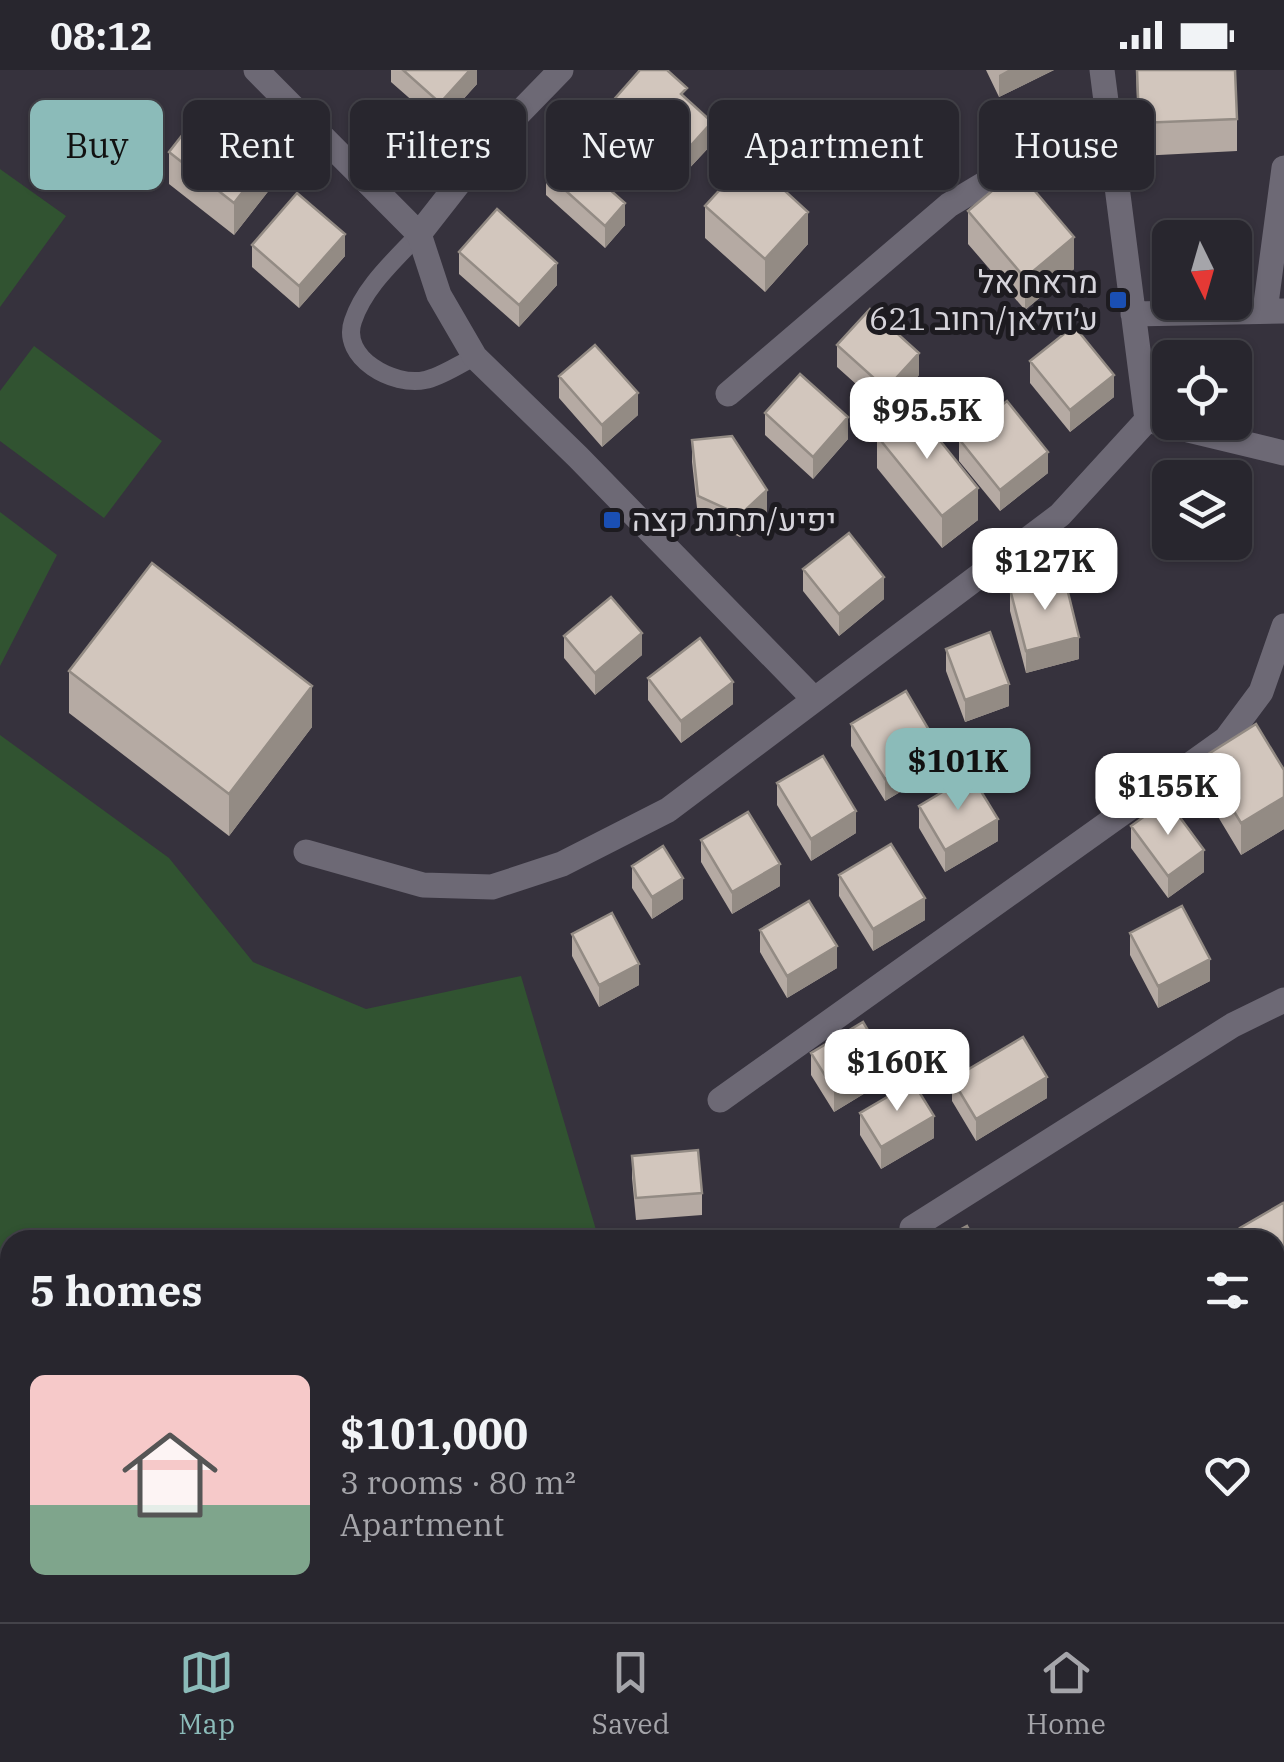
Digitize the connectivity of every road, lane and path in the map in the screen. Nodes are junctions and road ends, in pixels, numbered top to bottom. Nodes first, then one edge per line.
1 (256, 70) edge
2 (561, 70) edge
3 (1102, 70) edge
4 (1106, 100) edge
5 (1284, 168) edge
6 (979, 187) edge
7 (1117, 190) edge
8 (419, 234) junction
9 (1274, 311) edge
10 (1133, 314) junction
11 (475, 357) junction
12 (728, 394) dead end
13 (1146, 420) junction
14 (1284, 453) edge
15 (1284, 630) edge
16 (814, 699) junction
17 (306, 852) dead end
18 (1284, 1000) edge
19 (720, 1100) dead end
20 (912, 1228) dead end

1 - 8 street
2 - 8 street
3 - 4 street
5 - 9 street
6 - 12 street
7 - 10 street
8 - 11 street
8 - 11 lane
9 - 10 street
10 - 13 street
11 - 16 street
13 - 14 street
13 - 16 street
15 - 19 street
16 - 17 street
18 - 20 street

